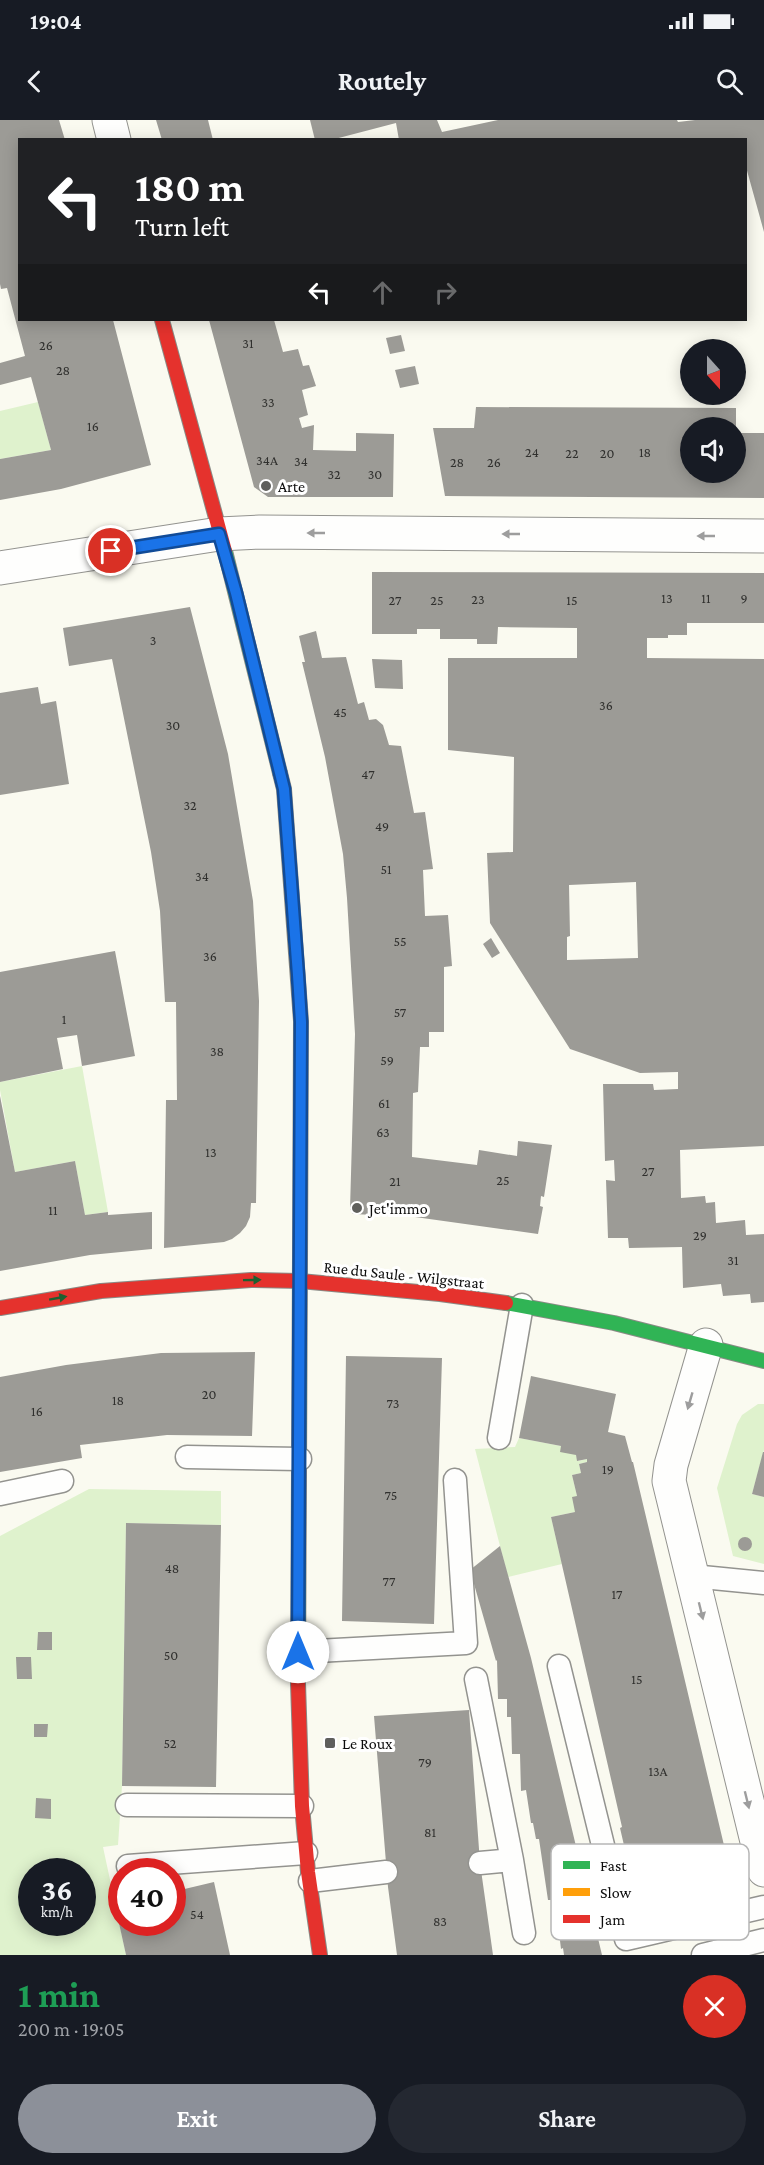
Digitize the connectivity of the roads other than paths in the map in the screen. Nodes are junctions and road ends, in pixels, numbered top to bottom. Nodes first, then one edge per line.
1 (109, 120) edge
2 (114, 138) edge
3 (162, 321) edge
4 (219, 534) junction
5 (764, 536) edge
6 (0, 568) edge
7 (300, 1281) junction
8 (522, 1305) junction
9 (0, 1308) edge
10 (706, 1345) junction
11 (764, 1361) edge
12 (500, 1438) dead end
13 (187, 1457) dead end
14 (300, 1459) junction
15 (455, 1480) dead end
16 (62, 1481) dead end
17 (0, 1494) edge
18 (692, 1576) junction
19 (764, 1583) edge
20 (298, 1652) junction
21 (559, 1666) dead end
22 (476, 1679) dead end
23 (127, 1805) dead end
24 (302, 1806) junction
25 (603, 1844) edge
26 (306, 1853) junction
27 (512, 1860) junction
28 (186, 1862) edge
29 (480, 1863) dead end
30 (764, 1869) edge
31 (386, 1872) dead end
32 (310, 1881) junction
33 (764, 1907) edge
34 (749, 1910) edge
35 (524, 1933) dead end
36 (764, 1940) edge
37 (320, 1955) edge
38 (703, 1955) edge

1 - 2 street
3 - 4 street
5 -> 4 street
4 - 6 street
4 - 7 street
7 - 8 street, Rue du Saule - Wilgstraat
9 -> 7 street, Rue du Saule - Wilgstraat
7 - 14 street
8 - 10 street, Rue du Saule - Wilgstraat
8 - 12 lane
10 - 11 street, Rue du Saule - Wilgstraat
10 -> 18 street
13 - 14 lane
14 - 20 street
15 - 20 lane
16 - 17 lane
18 - 19 lane
18 -> 30 street
20 - 24 street
21 - 25 lane
22 - 27 lane
23 - 24 lane
24 - 26 street
26 - 28 lane
26 - 32 street
27 - 29 lane
27 - 35 lane
31 - 32 lane
32 - 37 street
33 - 34 lane
36 - 38 lane

